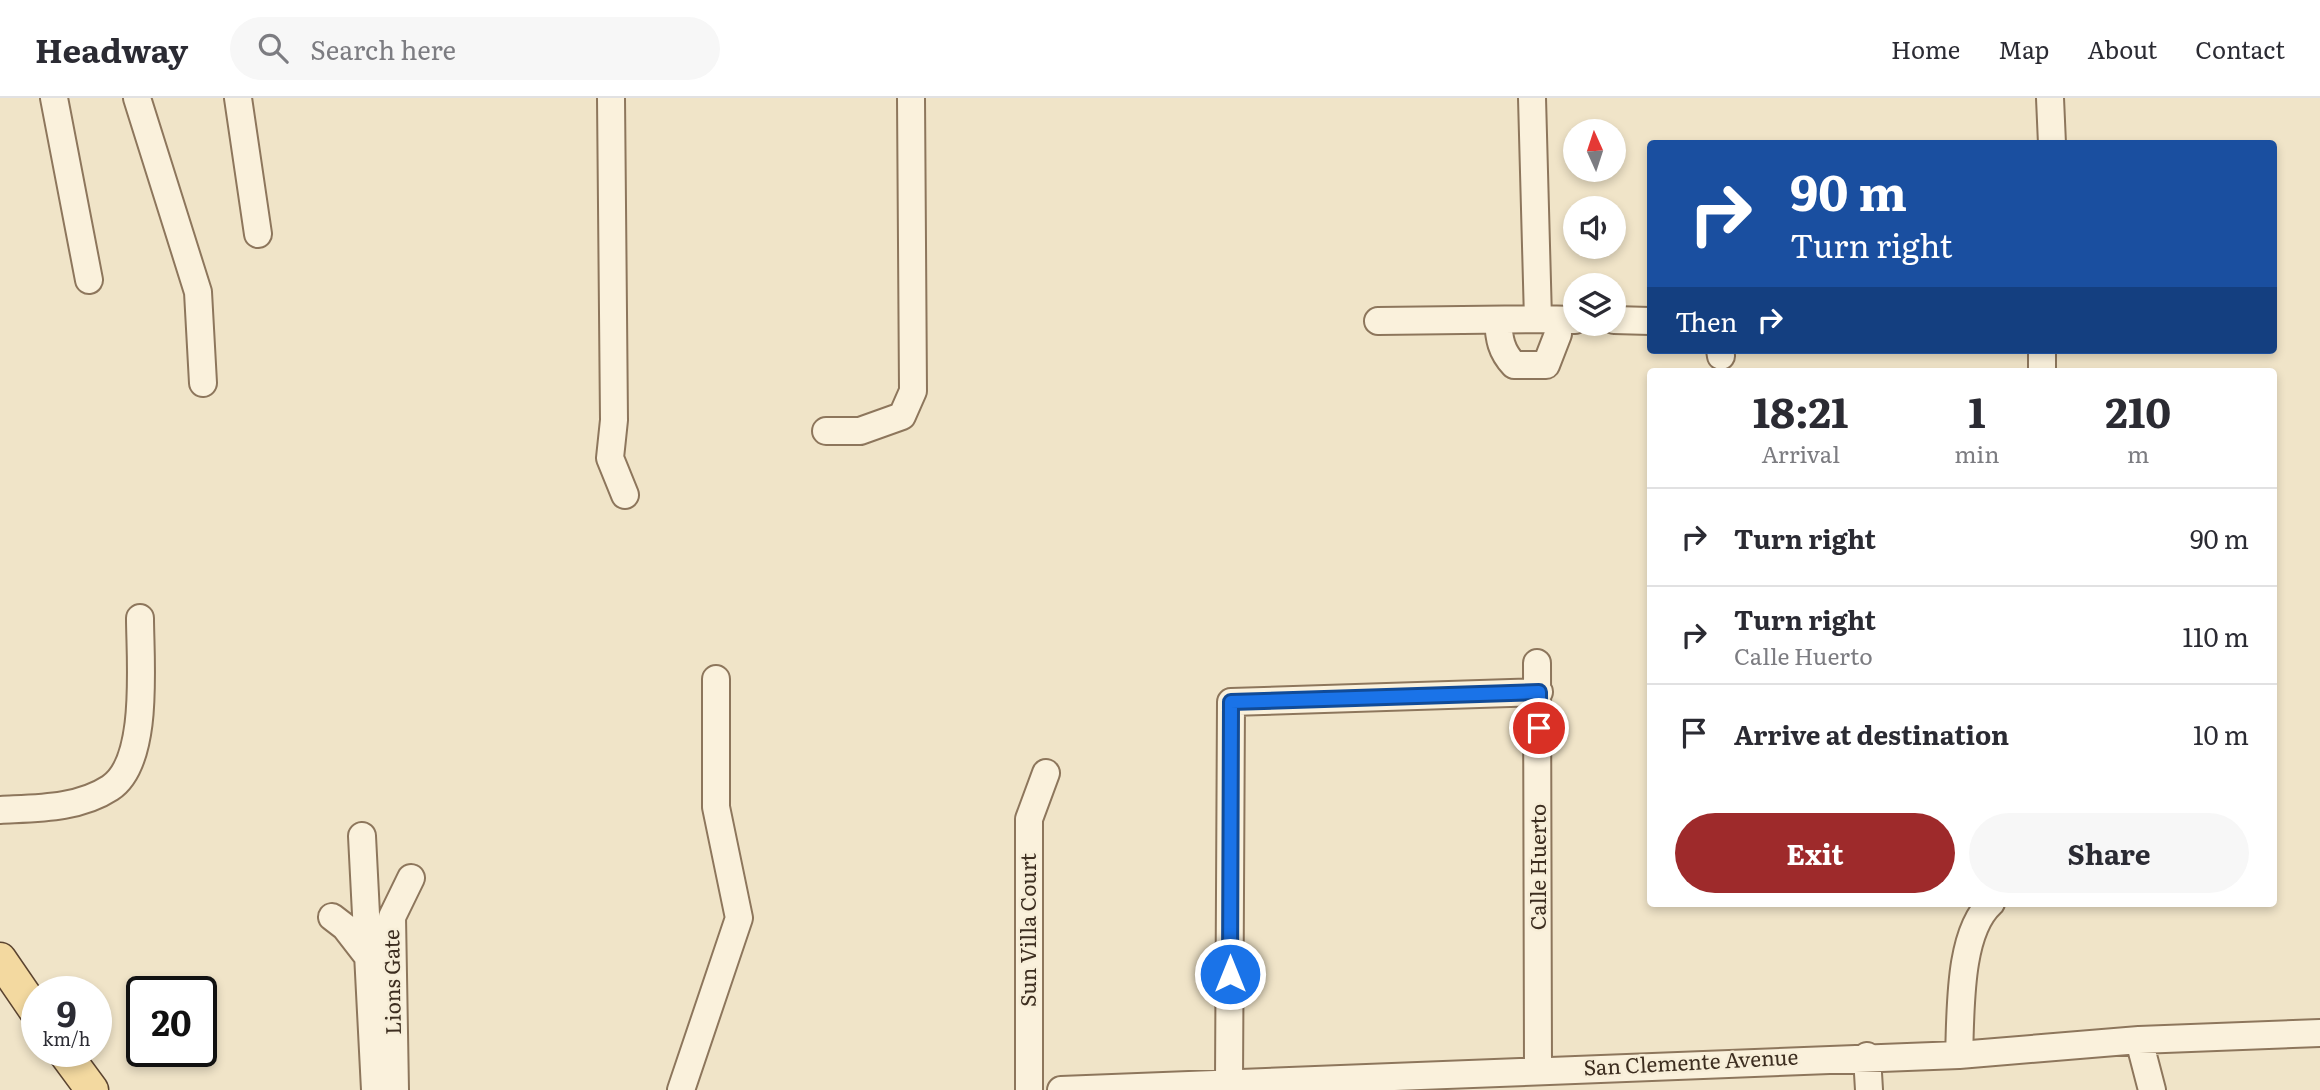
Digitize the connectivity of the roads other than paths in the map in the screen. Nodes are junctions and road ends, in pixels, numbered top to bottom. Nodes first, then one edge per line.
1 (54, 98) edge
2 (137, 98) edge
3 (238, 98) edge
4 (611, 98) edge
5 (911, 98) edge
6 (1532, 98) edge
7 (2050, 98) edge
8 (2053, 140) edge
9 (258, 234) dead end
10 (89, 280) dead end
11 (1378, 320) dead end
12 (1498, 320) junction
13 (1556, 320) edge
14 (1626, 320) edge
15 (1647, 321) edge
16 (202, 383) dead end
17 (826, 431) dead end
18 (625, 495) dead end
19 (141, 618) dead end
20 (1537, 663) dead end
21 (716, 679) dead end
22 (1539, 692) junction
23 (1046, 773) dead end
24 (0, 810) edge
25 (362, 836) dead end
26 (411, 878) dead end
27 (1987, 907) edge
28 (332, 917) dead end
29 (369, 958) junction
30 (0, 959) edge
31 (21, 990) edge
32 (2320, 1033) edge
33 (2139, 1040) junction
34 (1959, 1055) junction
35 (1867, 1056) junction
36 (75, 1067) edge
37 (1538, 1070) junction
38 (1229, 1083) junction
39 (92, 1090) edge
40 (376, 1090) edge
41 (395, 1090) edge
42 (681, 1090) edge
43 (1029, 1090) edge
44 (1061, 1090) edge
45 (1869, 1090) edge
46 (2152, 1090) edge

1 - 10 street
2 - 16 street
3 - 9 street
4 - 18 street
5 - 17 street
6 - 13 street
7 - 8 street
11 - 12 street
12 - 13 street
12 - 13 street
14 - 15 street
19 - 24 street
20 - 22 street, Calle Huerto
21 - 42 street
22 - 37 street, Calle Huerto
22 - 38 street
23 - 43 street, Sun Villa Court
25 - 29 street
26 - 41 street, Lions Gate
27 - 34 street
28 - 29 street
29 - 40 street
30 - 31 main road
32 - 33 street, San Clemente Avenue
33 - 34 street, San Clemente Avenue
33 - 46 street
34 - 35 street, San Clemente Avenue
35 - 37 street, San Clemente Avenue
35 - 45 street
36 - 39 main road
37 - 38 street, San Clemente Avenue
38 - 44 street, San Clemente Avenue

